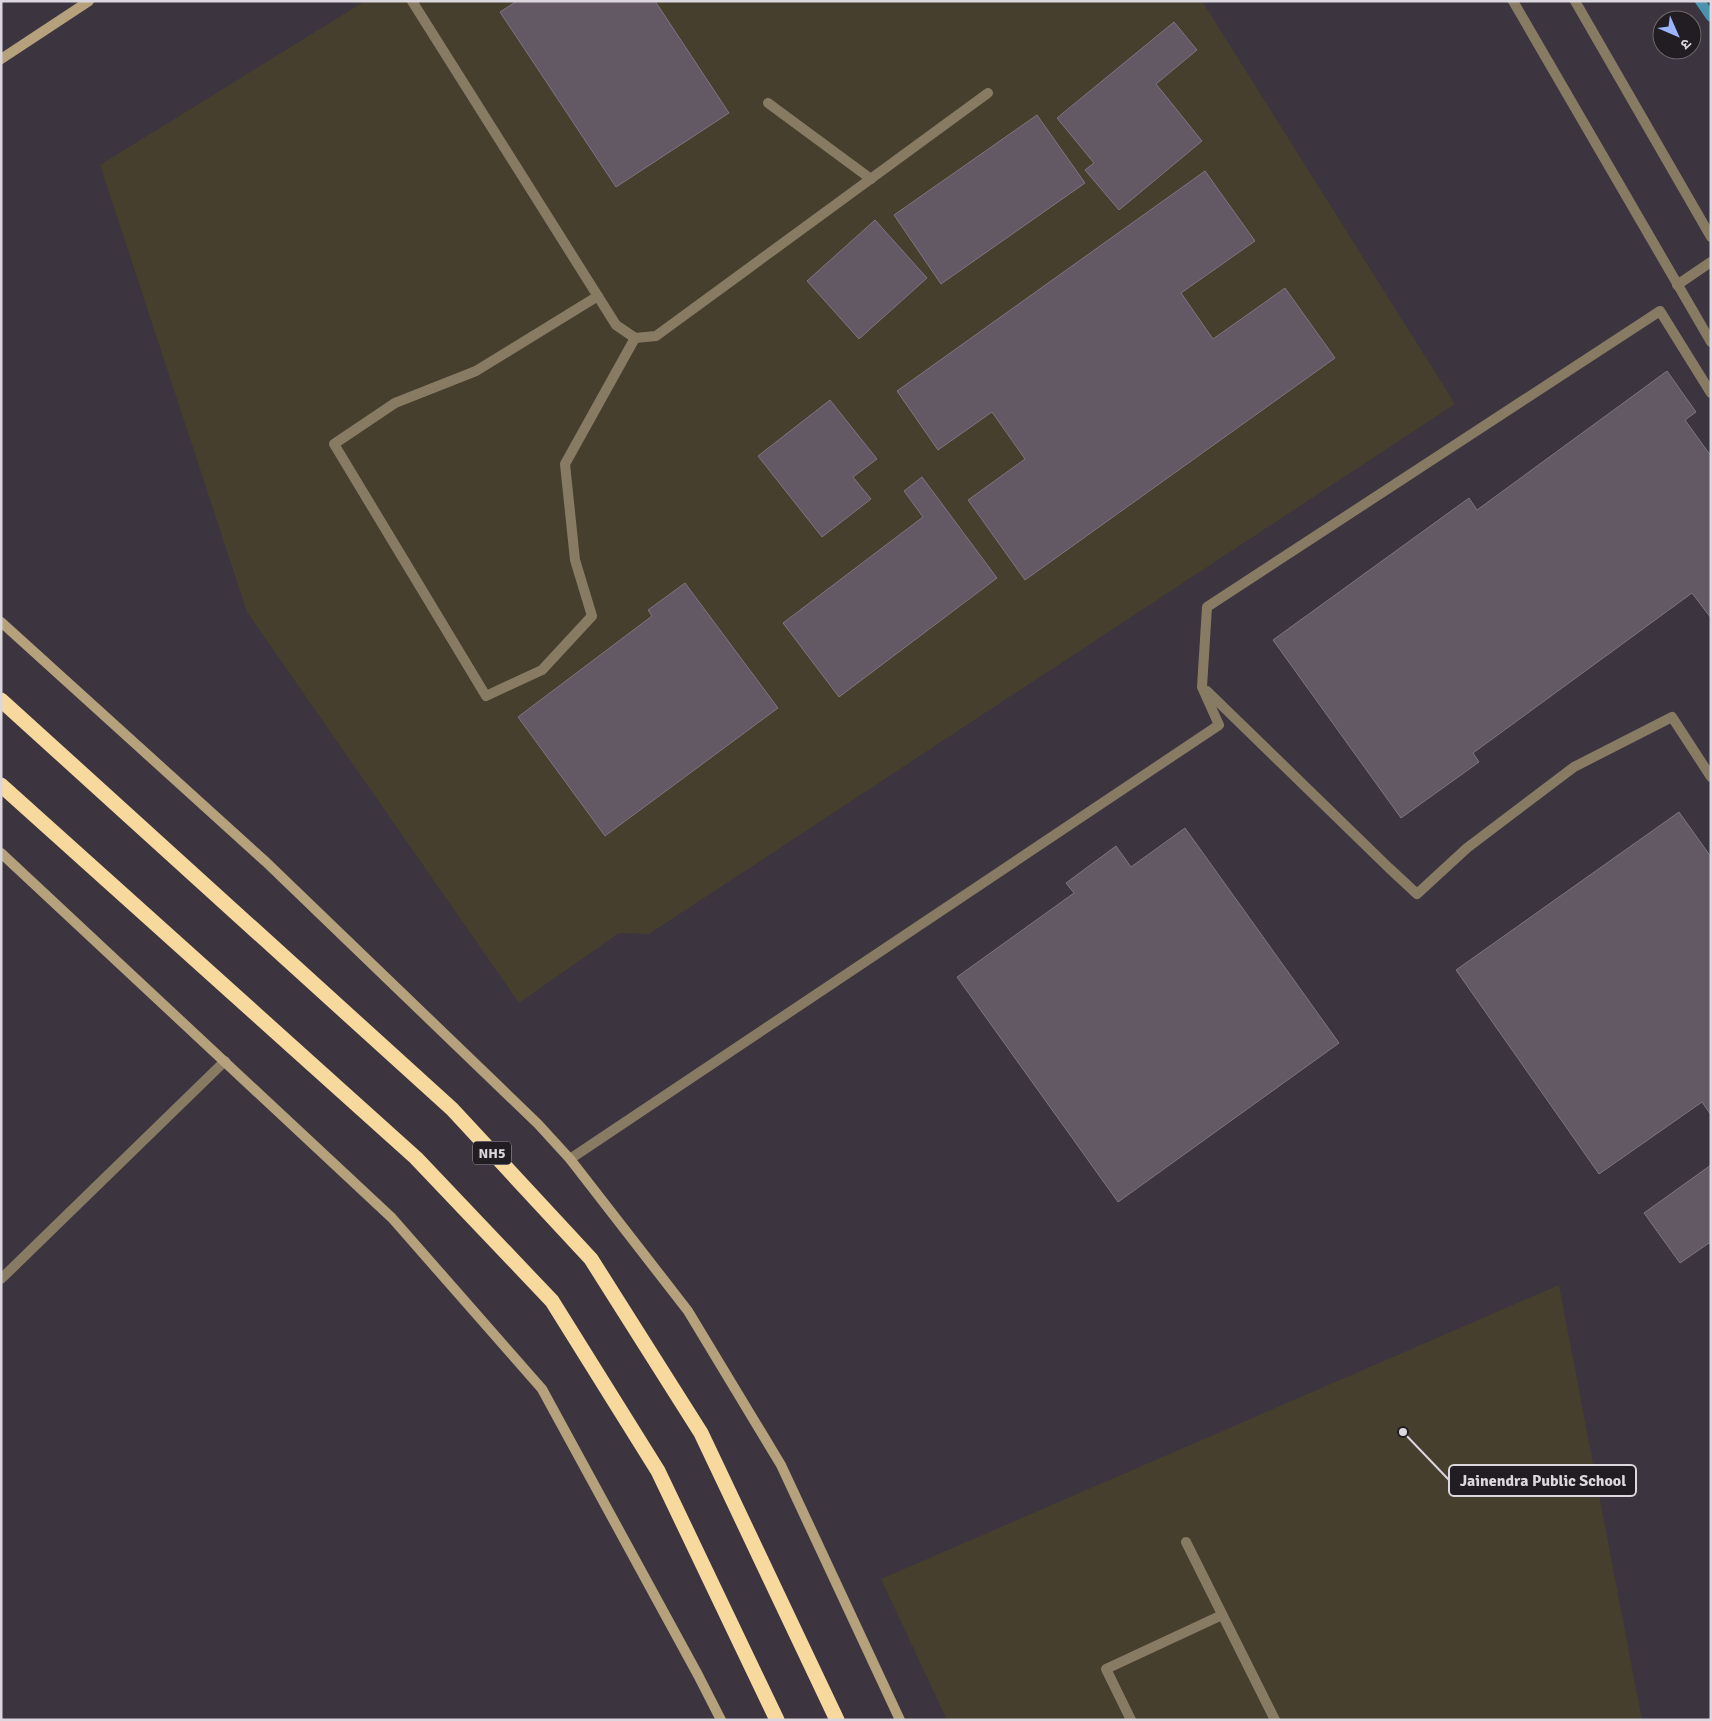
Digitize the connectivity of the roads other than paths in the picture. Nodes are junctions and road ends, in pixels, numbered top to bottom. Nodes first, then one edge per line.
1 (89, 1) edge
2 (412, 1) edge
3 (1513, 1) edge
4 (1575, 1) edge
5 (1, 59) edge
6 (988, 93) dead end
7 (768, 103) dead end
8 (871, 178) junction
9 (1711, 237) edge
10 (1711, 262) edge
11 (1677, 285) junction
12 (598, 296) junction
13 (635, 338) junction
14 (1711, 342) edge
15 (1711, 393) edge
16 (1, 622) edge
17 (1202, 686) junction
18 (1, 700) edge
19 (1711, 777) edge
20 (1, 785) edge
21 (1, 853) edge
22 (225, 1061) junction
23 (570, 1159) junction
24 (1, 1279) edge
25 (1186, 1542) dead end
26 (1222, 1615) junction
27 (721, 1720) edge
28 (776, 1720) edge
29 (837, 1720) edge
30 (900, 1720) edge
31 (1131, 1720) edge
32 (1275, 1720) edge

1 - 5 street
2 - 12 street
3 - 11 street
4 - 9 street
6 - 8 street
7 - 8 street
8 - 13 street
10 - 11 street
11 - 14 street
12 - 13 street
12 - 13 street
15 - 17 street
16 - 23 street
17 - 19 street
17 - 23 street
18 - 29 highway, NH5
20 - 28 highway
21 - 22 street
22 - 24 street
22 - 27 street
23 - 30 street
25 - 26 street
26 - 31 street
26 - 32 street

